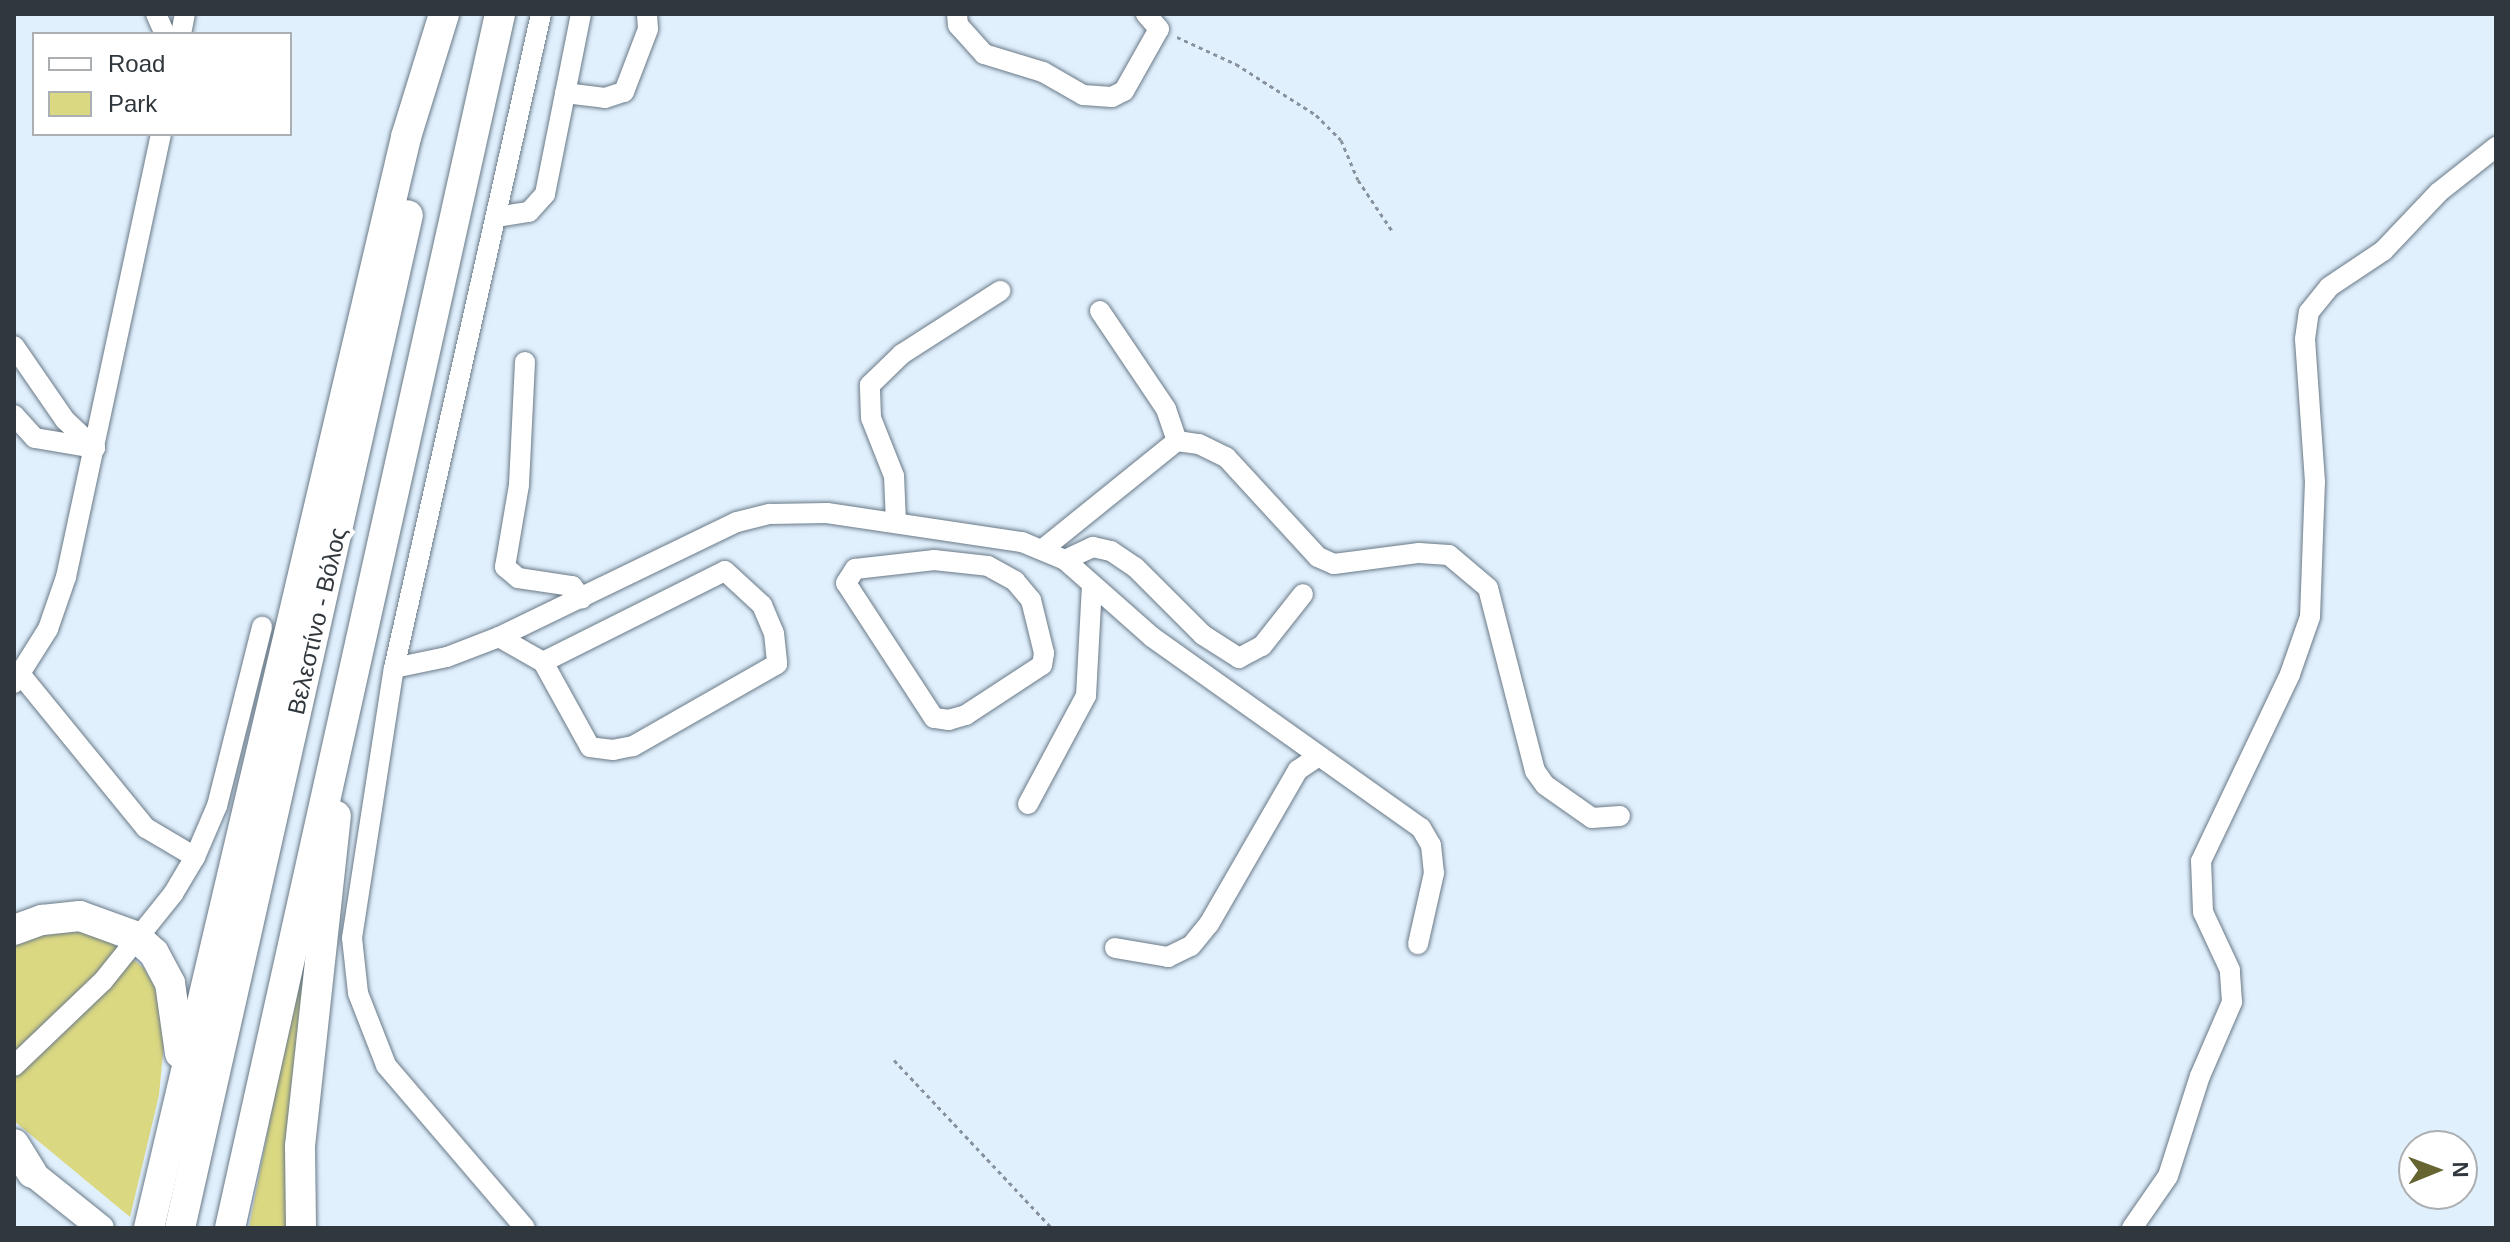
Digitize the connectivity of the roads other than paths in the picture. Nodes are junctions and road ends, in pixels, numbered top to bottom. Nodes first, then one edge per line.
1 (444, 14) edge
2 (454, 14) edge
3 (500, 14) edge
4 (541, 14) edge
5 (581, 14) edge
6 (647, 14) edge
7 (957, 14) edge
8 (1152, 22) edge
9 (565, 93) junction
10 (161, 136) edge
11 (2496, 147) edge
12 (496, 217) junction
13 (1000, 291) dead end
14 (1100, 311) dead end
15 (14, 346) edge
16 (525, 362) dead end
17 (14, 415) edge
18 (1177, 441) junction
19 (95, 448) junction
20 (896, 523) junction
21 (939, 529) junction
22 (1043, 549) junction
23 (934, 560) junction
24 (1065, 560) junction
25 (1092, 586) junction
26 (1303, 594) dead end
27 (582, 599) junction
28 (262, 627) dead end
29 (499, 637) junction
30 (354, 652) junction
31 (543, 662) junction
32 (394, 668) junction
33 (18, 679) edge
34 (1319, 756) junction
35 (1028, 804) dead end
36 (1620, 816) dead end
37 (195, 857) junction
38 (14, 930) edge
39 (137, 939) junction
40 (1418, 944) dead end
41 (1115, 948) dead end
42 (14, 1066) edge
43 (178, 1102) junction
44 (14, 1144) edge
45 (32, 1173) joint
46 (515, 1224) edge
47 (101, 1228) edge
48 (149, 1228) edge
49 (180, 1228) edge
50 (230, 1228) edge
51 (301, 1228) edge
52 (2132, 1228) edge

1 - 43 highway
2 - 49 highway, Βελεστίνο - Βόλος
3 - 30 highway, Βελεστίνο - Βόλος
4 - 12 street
5 - 9 street
6 - 9 street
7 - 8 street
9 - 12 street
10 - 19 street
11 - 52 street
12 - 32 street
13 - 20 street
14 - 18 street
15 - 19 street
16 - 27 street
17 - 19 street
18 - 22 street
18 - 36 street
19 - 33 street
20 - 21 street
20 - 27 street
21 - 22 street
21 - 23 street
22 - 24 street
23 - 23 street
24 - 25 street
24 - 26 street
25 - 34 street
25 - 35 street
27 - 29 street
28 - 37 street
29 - 31 street
29 - 32 street
30 - 50 highway, Βελεστίνο - Βόλος
30 - 51 highway
31 - 31 street
32 - 46 street
33 - 37 street
34 - 40 street
34 - 41 street
37 - 39 street
38 - 39 highway
39 - 42 street
39 - 43 highway
43 - 48 highway
44 - 45 highway
45 - 47 main road

